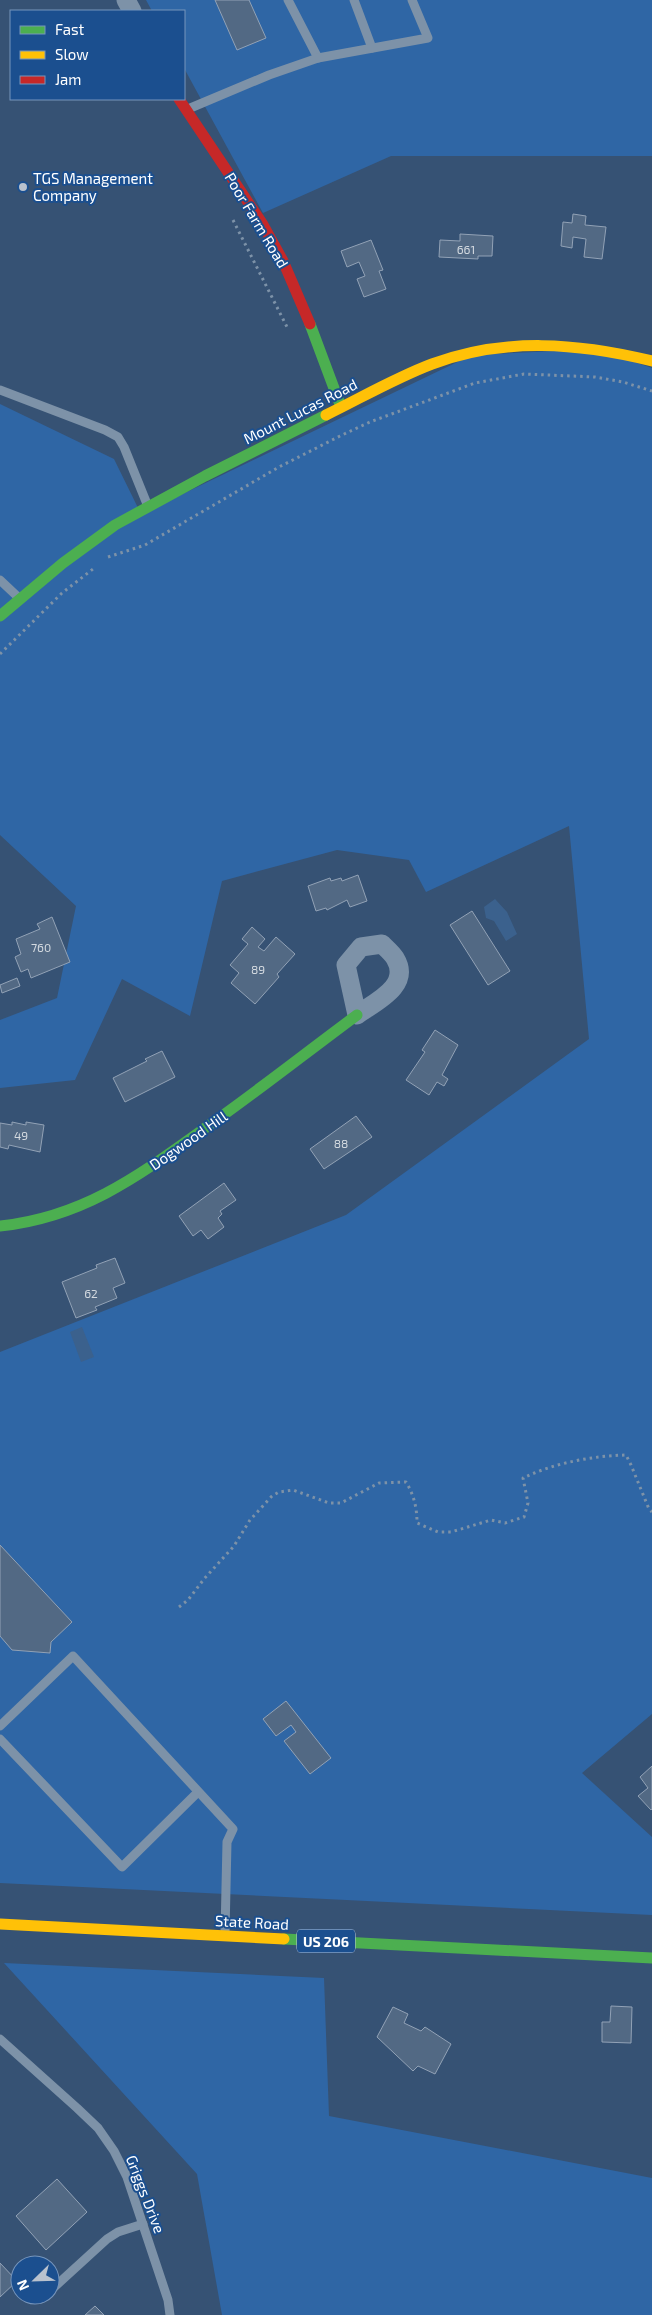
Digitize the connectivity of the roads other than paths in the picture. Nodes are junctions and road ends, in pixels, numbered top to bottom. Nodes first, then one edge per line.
1 (288, 0) edge
2 (354, 0) edge
3 (412, 0) edge
4 (372, 48) junction
5 (318, 58) junction
6 (180, 100) edge
7 (186, 110) junction
8 (652, 361) edge
9 (0, 390) edge
10 (341, 407) junction
11 (148, 506) junction
12 (0, 580) edge
13 (20, 599) junction
14 (0, 616) edge
15 (357, 1015) dead end
16 (0, 1226) edge
17 (0, 1726) edge
18 (0, 1739) edge
19 (198, 1792) junction
20 (0, 1924) edge
21 (225, 1936) junction
22 (652, 1958) edge
23 (2, 2044) edge
24 (143, 2224) junction
25 (60, 2282) edge
26 (170, 2315) edge

1 - 5 lane
2 - 4 lane
3 - 4 lane
4 - 5 lane
5 - 7 lane
6 - 7 main road, Poor Farm Road
7 - 10 main road, Poor Farm Road
8 - 10 main road, Mount Lucas Road
9 - 11 lane
10 - 11 main road, Mount Lucas Road
11 - 13 main road, Mount Lucas Road
12 - 13 lane
13 - 14 main road, Mount Lucas Road
15 - 16 main road, Dogwood Hill
17 - 19 lane
18 - 19 lane
19 - 21 lane
20 - 21 main road, State Road / US 206
21 - 22 main road, State Road / US 206
23 - 24 lane, Griggs Drive
24 - 25 lane
24 - 26 lane, Griggs Drive

